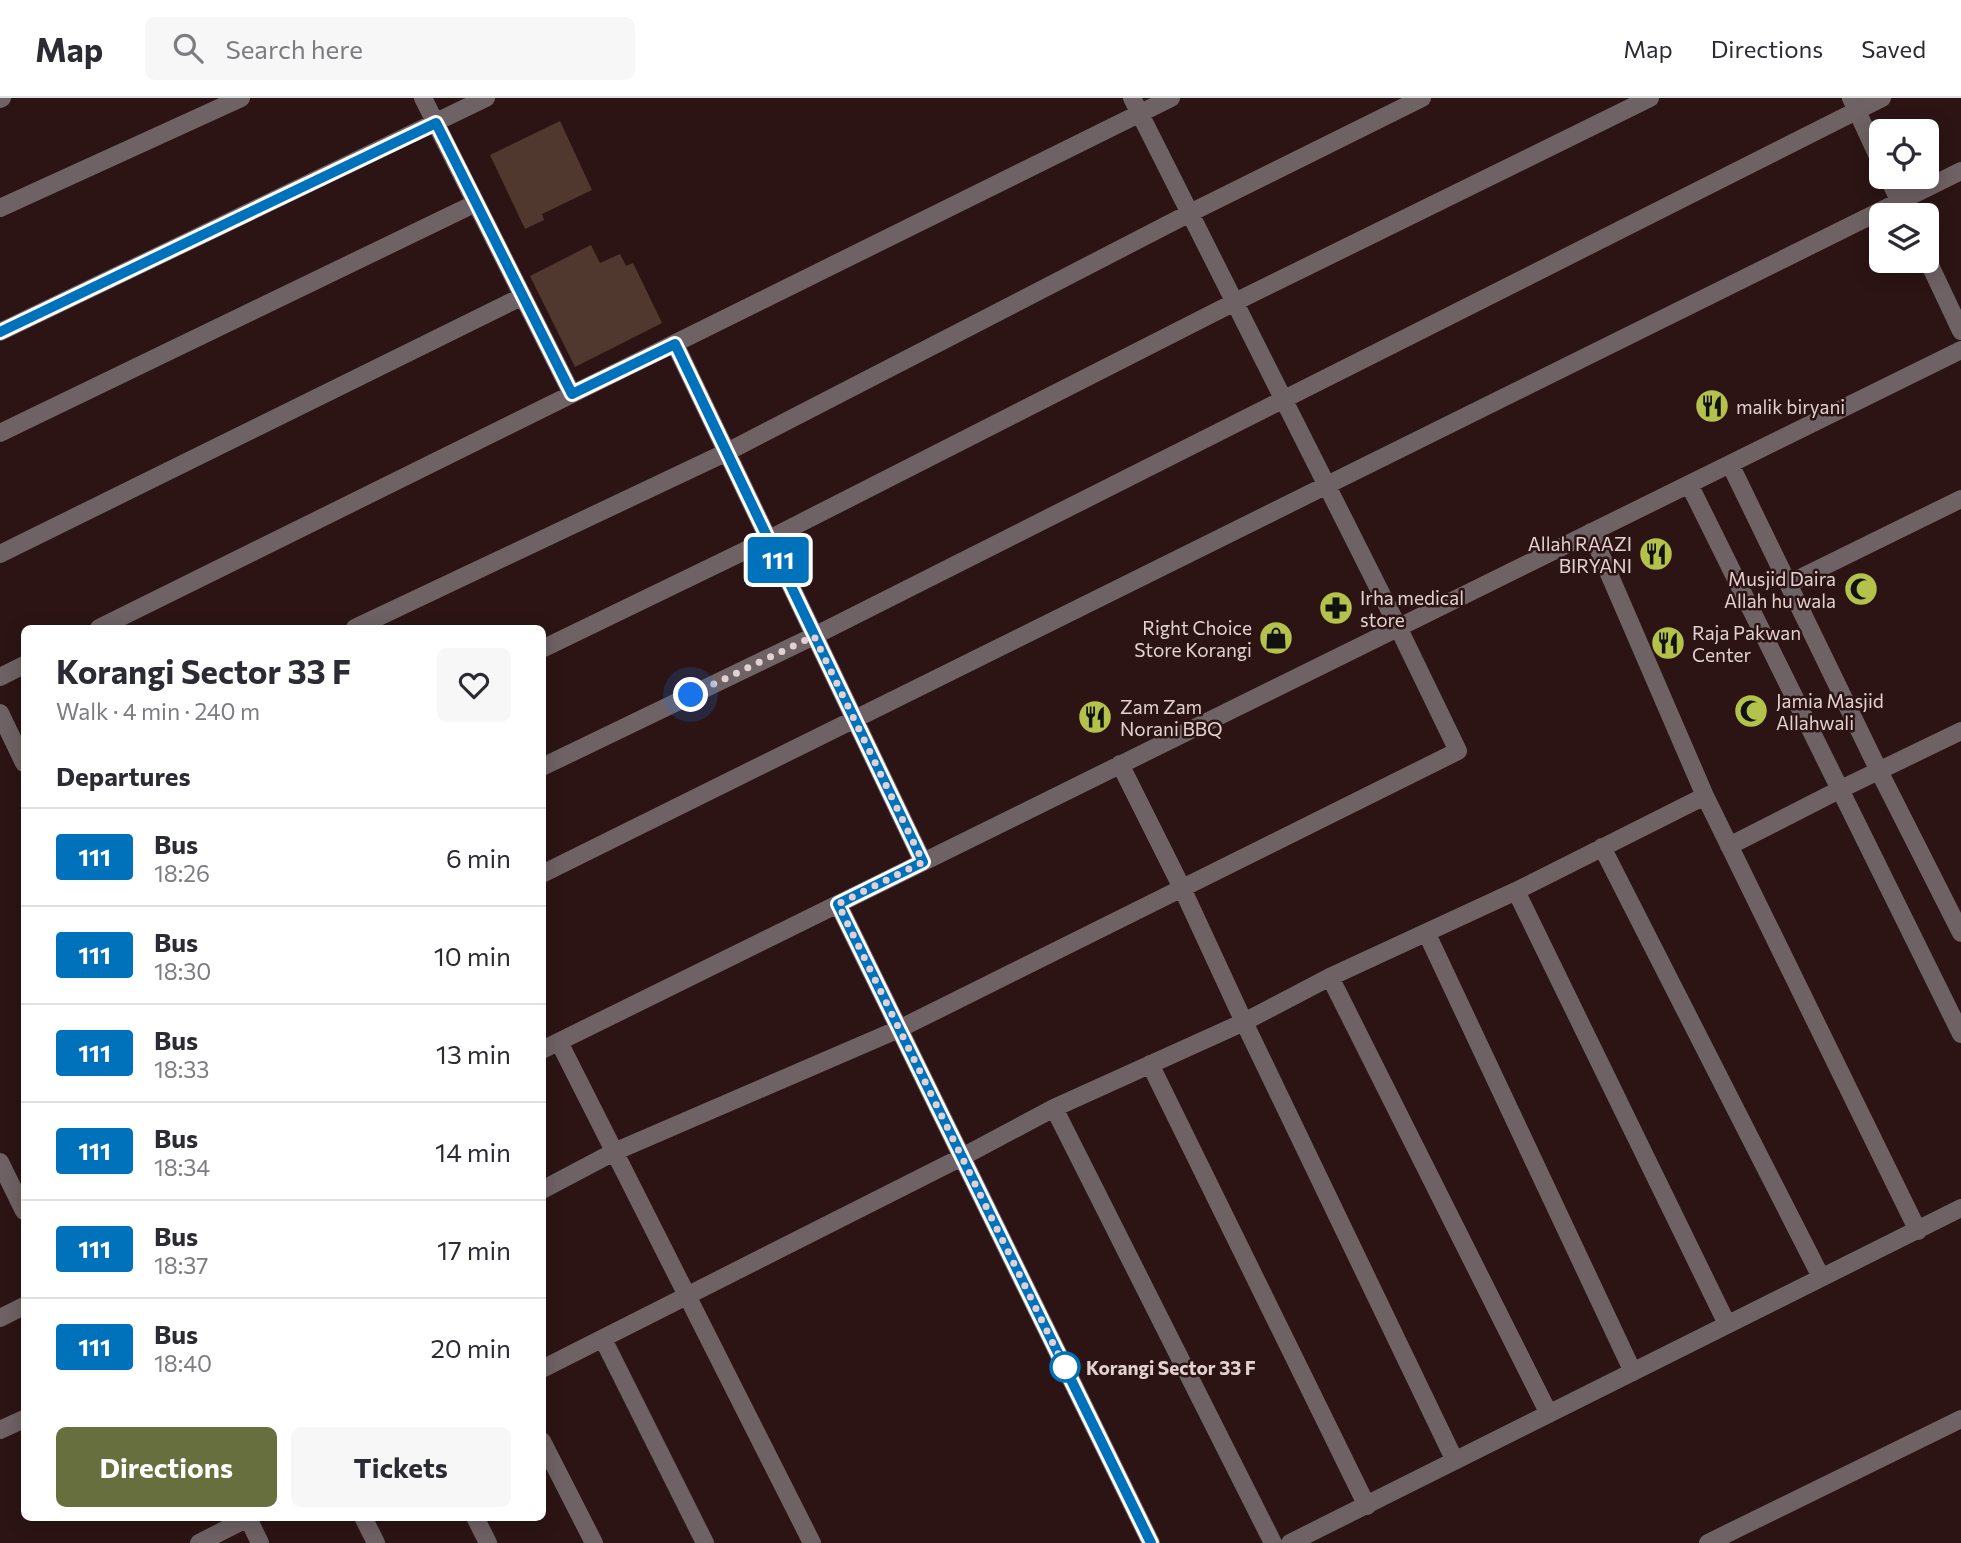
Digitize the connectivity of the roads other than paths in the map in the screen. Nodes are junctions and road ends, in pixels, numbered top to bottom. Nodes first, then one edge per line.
1 (241, 98) edge
2 (423, 98) edge
3 (486, 98) edge
4 (1171, 98) edge
5 (1422, 98) edge
6 (1650, 98) edge
7 (1882, 98) edge
8 (1854, 104) edge
9 (1136, 105) edge
10 (436, 123) junction
11 (1869, 137) edge
12 (1961, 171) edge
13 (476, 203) junction
14 (1911, 203) edge
15 (0, 208) edge
16 (1190, 213) junction
17 (1869, 224) edge
18 (1934, 273) edge
19 (523, 296) junction
20 (1235, 302) junction
21 (1961, 331) edge
22 (0, 332) edge
23 (675, 344) junction
24 (1961, 350) edge
25 (572, 394) junction
26 (1283, 399) junction
27 (0, 433) edge
28 (727, 452) junction
29 (1730, 464) junction
30 (1689, 484) junction
31 (1327, 485) junction
32 (1961, 499) edge
33 (1591, 532) junction
34 (769, 539) junction
35 (0, 554) edge
36 (1788, 583) junction
37 (105, 625) edge
38 (361, 625) edge
39 (1398, 627) junction
40 (814, 636) junction
41 (546, 647) edge
42 (21, 666) edge
43 (0, 677) edge
44 (0, 713) edge
45 (854, 719) junction
46 (1961, 731) edge
47 (21, 756) edge
48 (1120, 764) junction
49 (546, 765) edge
50 (1879, 771) junction
51 (1839, 790) junction
52 (1705, 796) junction
53 (1729, 846) junction
54 (1602, 848) junction
55 (923, 862) junction
56 (546, 872) edge
57 (1182, 888) junction
58 (1516, 891) junction
59 (838, 904) junction
60 (1961, 933) edge
61 (1427, 934) junction
62 (1330, 977) junction
63 (1244, 1022) junction
64 (899, 1029) junction
65 (1961, 1034) edge
66 (551, 1046) edge
67 (1150, 1064) junction
68 (1054, 1108) junction
69 (614, 1152) junction
70 (962, 1157) junction
71 (0, 1162) edge
72 (546, 1188) edge
73 (21, 1205) edge
74 (1961, 1208) edge
75 (1918, 1231) junction
76 (1821, 1277) junction
77 (687, 1296) junction
78 (21, 1308) edge
79 (0, 1318) edge
80 (1727, 1324) junction
81 (603, 1339) junction
82 (546, 1367) edge
83 (1633, 1372) junction
84 (1549, 1414) junction
85 (1961, 1419) edge
86 (21, 1420) edge
87 (0, 1430) edge
88 (546, 1449) edge
89 (1455, 1461) junction
90 (1367, 1506) junction
91 (243, 1521) edge
92 (250, 1521) edge
93 (365, 1521) edge
94 (477, 1521) edge
95 (199, 1543) edge
96 (260, 1543) edge
97 (376, 1543) edge
98 (488, 1543) edge
99 (594, 1543) edge
100 (705, 1543) edge
101 (812, 1543) edge
102 (1151, 1543) edge
103 (1273, 1543) edge
104 (1290, 1543) edge
105 (1708, 1543) edge

1 - 15 street
2 - 10 street
3 - 10 street
4 - 9 street
5 - 16 street
6 - 20 street
7 - 8 street
8 - 11 street
8 - 26 street
9 - 16 street
9 - 23 street
10 - 13 street
10 - 22 street
12 - 14 street
13 - 19 street
13 - 27 street
16 - 20 street
16 - 28 street
17 - 31 street
18 - 21 street
19 - 25 street
19 - 35 street
20 - 26 street
20 - 34 street
23 - 25 street
23 - 28 street
24 - 29 street
25 - 37 street
26 - 31 street
26 - 40 street
28 - 34 street
28 - 38 street
29 - 30 street
29 - 36 street
30 - 33 street
30 - 51 street
31 - 39 street
31 - 45 street
32 - 36 street
33 - 39 street
33 - 52 street
34 - 40 street
34 - 41 street
36 - 50 street
39 - 48 street
39 - 57 street
40 - 45 street
40 - 49 street
42 - 43 street
44 - 47 street
45 - 55 street
45 - 56 street
46 - 50 street
48 - 55 street
48 - 57 street
50 - 51 street
50 - 60 street
51 - 53 street
51 - 65 street
52 - 53 street
52 - 54 street
53 - 75 street
54 - 58 street
54 - 76 street
55 - 59 street
57 - 63 street
57 - 64 street
58 - 61 street
58 - 80 street
59 - 64 street
59 - 66 street
61 - 62 street
61 - 83 street
62 - 63 street
62 - 84 street
63 - 67 street
63 - 89 street
64 - 69 street
64 - 70 street
66 - 69 street
67 - 68 street
67 - 90 street
68 - 70 street
68 - 103 street
69 - 72 street
69 - 77 street
70 - 77 street
70 - 102 street
71 - 73 street
74 - 75 street
75 - 76 street
76 - 80 street
77 - 81 street
77 - 101 street
78 - 79 street
80 - 83 street
81 - 82 street
81 - 100 street
83 - 84 street
84 - 89 street
85 - 105 street
86 - 87 street
88 - 99 street
89 - 90 street
90 - 104 street
91 - 95 street
92 - 96 street
93 - 97 street
94 - 98 street

